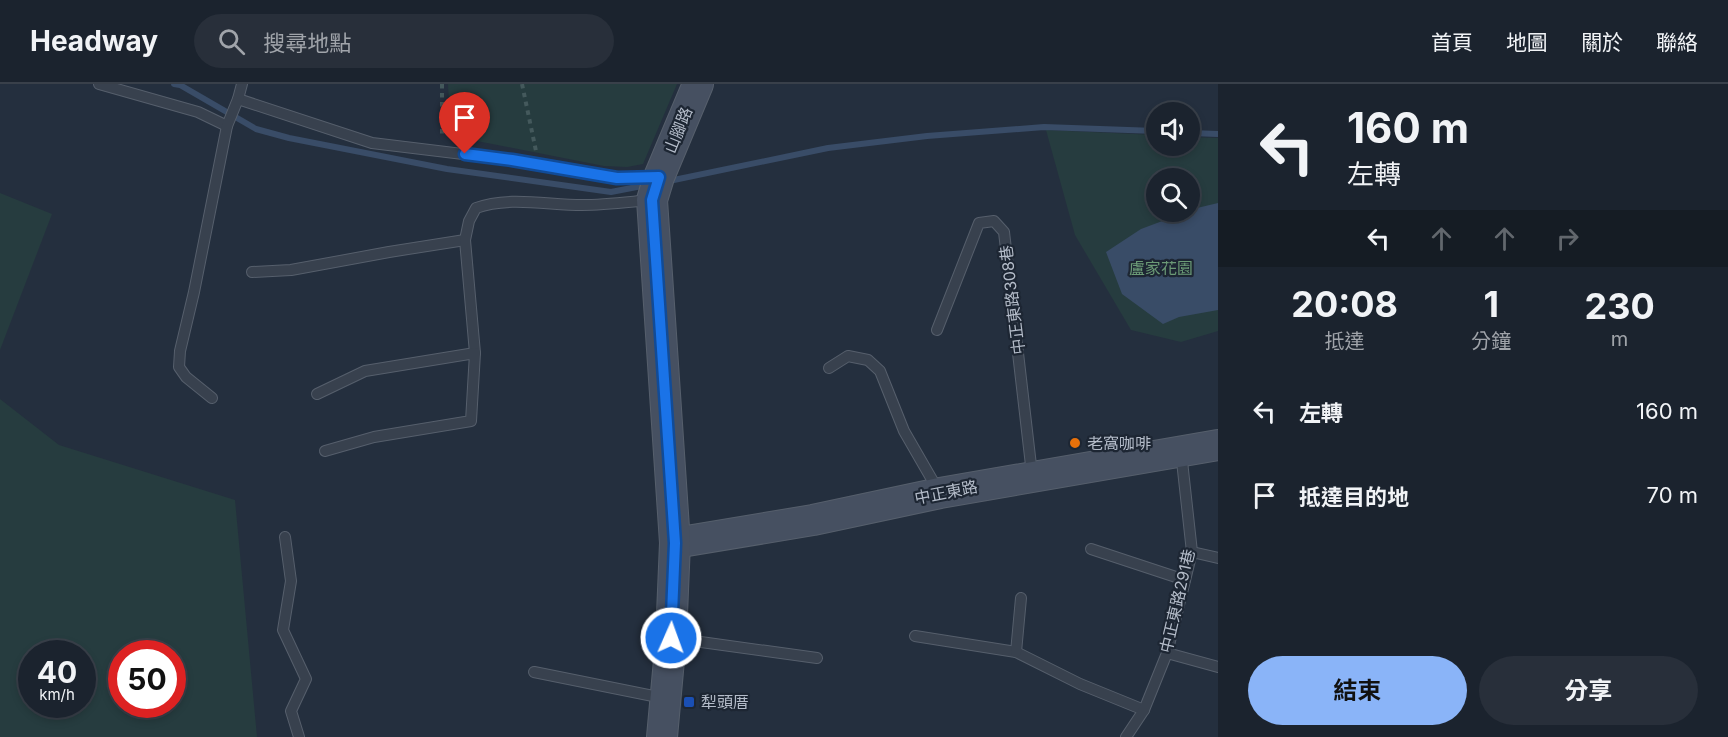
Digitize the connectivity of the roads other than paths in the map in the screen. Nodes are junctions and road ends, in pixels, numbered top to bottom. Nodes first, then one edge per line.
1 (99, 84) edge
2 (242, 84) edge
3 (698, 84) edge
4 (238, 99) junction
5 (228, 126) junction
6 (656, 188) junction
7 (465, 240) junction
8 (252, 272) dead end
9 (937, 330) dead end
10 (475, 353) junction
11 (829, 368) dead end
12 (317, 394) dead end
13 (212, 398) dead end
14 (1218, 445) edge
15 (325, 451) dead end
16 (1181, 452) junction
17 (1032, 477) junction
18 (940, 493) junction
19 (285, 537) dead end
20 (675, 543) junction
21 (1091, 549) dead end
22 (1192, 552) junction
23 (1218, 558) edge
24 (1185, 580) junction
25 (1021, 598) dead end
26 (915, 636) dead end
27 (671, 638) junction
28 (1016, 652) junction
29 (1167, 653) junction
30 (817, 658) dead end
31 (1218, 667) edge
32 (534, 672) dead end
33 (666, 699) junction
34 (1144, 710) junction
35 (299, 737) edge
36 (662, 737) edge
37 (1126, 737) edge

1 - 5 lane
2 - 4 lane
3 - 6 main road, 山腳路
4 - 5 lane
4 - 6 lane
5 - 13 lane
6 - 7 lane
6 - 20 main road, 山腳路
7 - 8 lane
7 - 10 lane
9 - 17 lane, 中正東路308巷
10 - 12 lane
10 - 15 lane
11 - 18 lane
14 - 16 main road, 中正東路
16 - 17 main road, 中正東路
16 - 22 lane, 中正東路291巷
17 - 18 main road, 中正東路
18 - 20 main road, 中正東路
19 - 35 lane
20 - 27 main road, 山腳路
21 - 24 lane
22 - 23 lane
22 - 24 lane, 中正東路291巷
24 - 29 lane, 中正東路291巷
25 - 28 lane
26 - 28 lane
27 - 30 lane
27 - 33 main road, 山腳路
28 - 34 lane
29 - 31 lane
29 - 34 lane, 中正東路291巷
32 - 33 lane
33 - 36 main road, 山腳路
34 - 37 lane, 中正東路291巷

